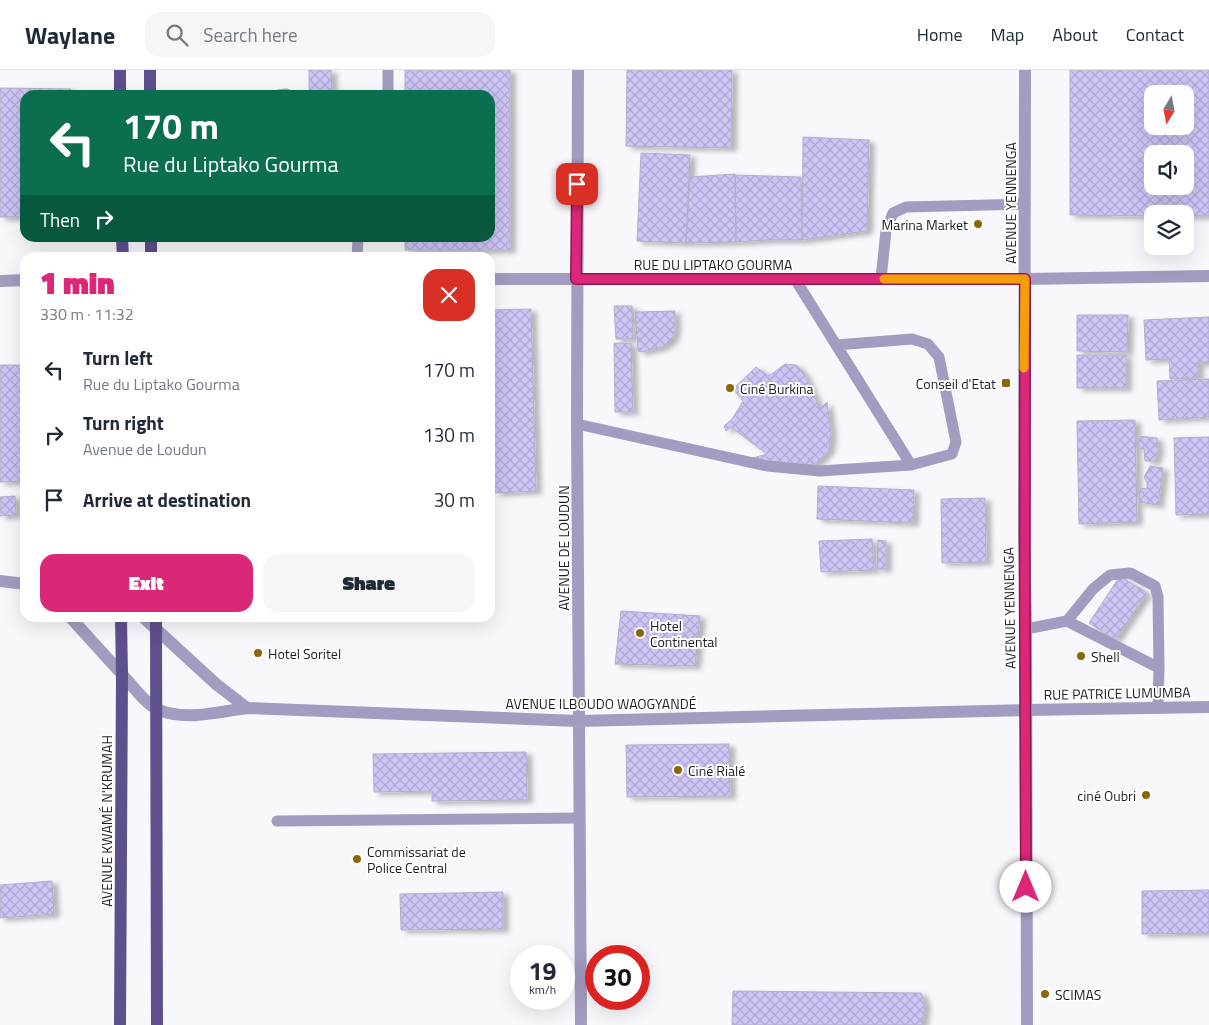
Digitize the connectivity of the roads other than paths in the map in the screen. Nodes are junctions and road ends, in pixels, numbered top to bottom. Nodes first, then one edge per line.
1 (120, 70) edge
2 (150, 70) edge
3 (388, 70) edge
4 (578, 70) edge
5 (1025, 70) edge
6 (120, 90) edge
7 (150, 90) edge
8 (388, 90) edge
9 (1025, 204) junction
10 (1209, 276) edge
11 (495, 279) edge
12 (576, 279) junction
13 (795, 279) junction
14 (880, 279) junction
15 (1025, 279) junction
16 (20, 280) edge
17 (0, 281) edge
18 (836, 345) junction
19 (577, 424) junction
20 (911, 465) junction
21 (0, 582) edge
22 (20, 584) edge
23 (1067, 621) junction
24 (75, 622) edge
25 (121, 622) edge
26 (156, 623) edge
27 (1026, 629) junction
28 (1159, 668) junction
29 (122, 675) junction
30 (1209, 707) edge
31 (247, 708) junction
32 (1158, 708) junction
33 (156, 709) junction
34 (1025, 710) junction
35 (578, 721) junction
36 (579, 818) junction
37 (277, 821) dead end
38 (120, 1025) edge
39 (157, 1025) edge
40 (581, 1025) edge
41 (1027, 1025) edge

1 - 6 main road
2 - 7 main road
3 - 8 lane
4 - 12 street, AVENUE DE LOUDUN
5 - 9 street, AVENUE YENNENGA
9 - 14 lane
9 - 15 street, AVENUE YENNENGA
10 - 15 street, RUE DU LIPTAKO GOURMA
11 - 12 street, RUE DU LIPTAKO GOURMA
12 - 13 street, RUE DU LIPTAKO GOURMA
12 - 19 street, AVENUE DE LOUDUN
13 - 14 street, RUE DU LIPTAKO GOURMA
13 - 18 lane
14 - 15 street, RUE DU LIPTAKO GOURMA
15 - 27 street, AVENUE YENNENGA
16 - 17 street
18 - 20 lane
18 - 20 lane
19 - 20 lane
19 - 35 street, AVENUE DE LOUDUN
21 - 22 street
23 - 27 lane
23 - 28 lane
23 - 28 lane
24 - 29 street
25 - 29 main road, AVENUE KWAMÉ N'KRUMAH
26 - 31 street
26 - 33 main road
27 - 34 street, AVENUE YENNENGA
28 - 32 lane
29 - 33 street
29 - 38 main road, AVENUE KWAMÉ N'KRUMAH
30 - 32 street, RUE PATRICE LUMUMBA
31 - 33 street, AVENUE ILBOUDO WAOGYANDÉ
31 - 35 street, AVENUE ILBOUDO WAOGYANDÉ
32 - 34 street, RUE PATRICE LUMUMBA
33 - 39 main road
34 - 35 street, AVENUE ILBOUDO WAOGYANDÉ
34 - 41 street, AVENUE YENNENGA
35 - 36 street, AVENUE DE LOUDUN
36 - 37 lane
36 - 40 street, AVENUE DE LOUDUN

